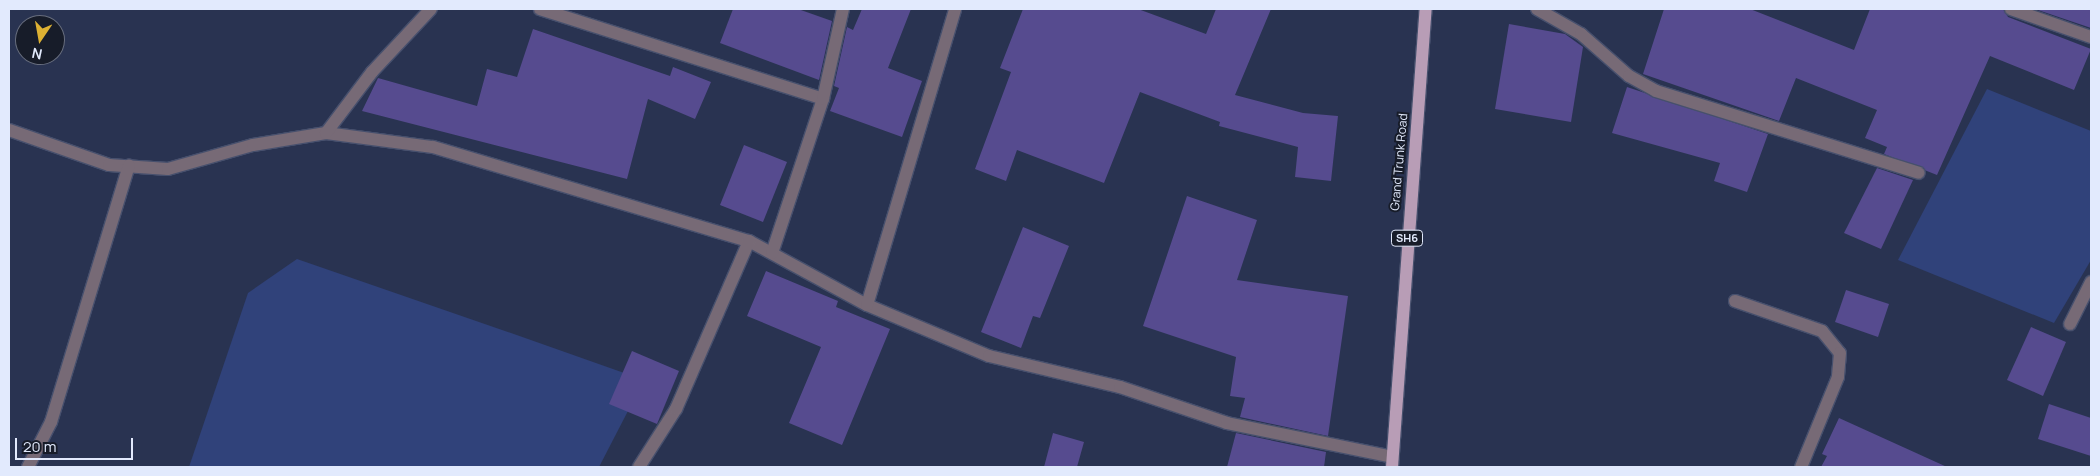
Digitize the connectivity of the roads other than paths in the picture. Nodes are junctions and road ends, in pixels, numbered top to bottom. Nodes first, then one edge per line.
1 (431, 9) edge
2 (540, 9) edge
3 (843, 9) edge
4 (955, 9) edge
5 (1426, 9) edge
6 (1538, 9) edge
7 (2011, 9) edge
8 (2091, 37) edge
9 (823, 99) junction
10 (9, 130) edge
11 (326, 133) junction
12 (129, 166) junction
13 (1919, 173) dead end
14 (749, 241) junction
15 (772, 253) junction
16 (2091, 282) edge
17 (1735, 301) dead end
18 (867, 305) junction
19 (2070, 324) dead end
20 (1392, 462) edge
21 (28, 467) edge
22 (639, 467) edge
23 (1801, 467) edge

1 - 11 street
2 - 9 street
3 - 9 street
4 - 18 street
5 - 20 main road, Grand Trunk Road / SH6
6 - 13 street
7 - 8 street
9 - 15 street
10 - 12 street
11 - 12 street
11 - 14 street
12 - 21 street
14 - 15 street
14 - 22 street
15 - 18 street
16 - 19 street
17 - 23 street
18 - 20 street

